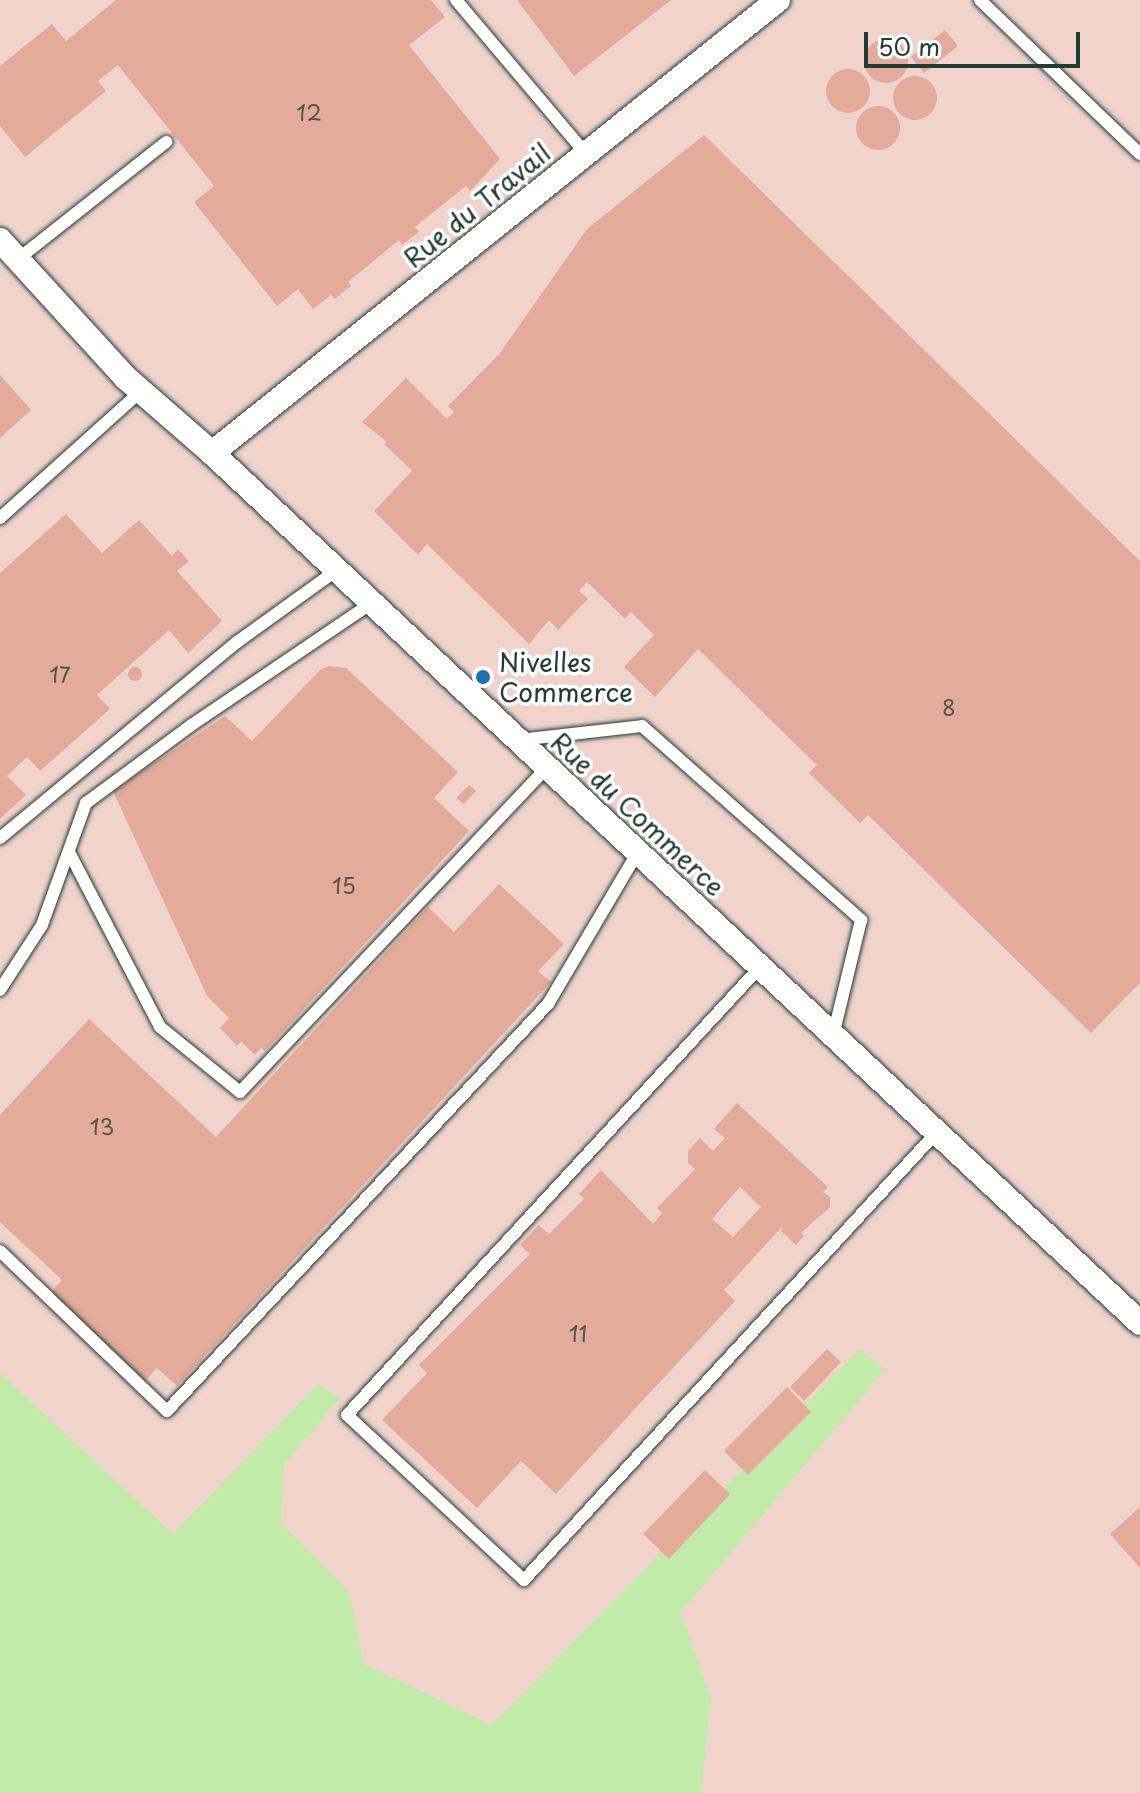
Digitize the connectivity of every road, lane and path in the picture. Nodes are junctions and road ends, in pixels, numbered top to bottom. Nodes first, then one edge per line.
1 (456, 0) edge
2 (778, 0) edge
3 (980, 0) edge
4 (166, 142) dead end
5 (586, 154) junction
6 (1140, 154) edge
7 (0, 240) edge
8 (18, 259) junction
9 (141, 391) junction
10 (212, 453) junction
11 (0, 518) edge
12 (337, 570) junction
13 (372, 603) junction
14 (518, 740) junction
15 (547, 767) junction
16 (0, 838) edge
17 (69, 852) junction
18 (638, 852) junction
19 (760, 967) junction
20 (0, 990) edge
21 (833, 1036) junction
22 (937, 1132) junction
23 (0, 1251) edge
24 (1140, 1323) edge

1 - 5 lane
2 - 5 street, Rue du Travail
3 - 6 lane
4 - 8 lane
5 - 10 street, Rue du Travail
7 - 8 street, Rue du Commerce
8 - 9 street, Rue du Commerce
9 - 10 street, Rue du Commerce
9 - 11 lane
10 - 12 street, Rue du Commerce
12 - 13 street, Rue du Commerce
12 - 16 lane
13 - 14 street, Rue du Commerce
13 - 17 lane
14 - 15 street, Rue du Commerce
14 - 21 lane
15 - 17 lane
15 - 18 street, Rue du Commerce
17 - 20 lane
18 - 19 street, Rue du Commerce
18 - 23 lane
19 - 21 street, Rue du Commerce
19 - 22 lane
21 - 22 street, Rue du Commerce
22 - 24 street, Rue du Commerce

